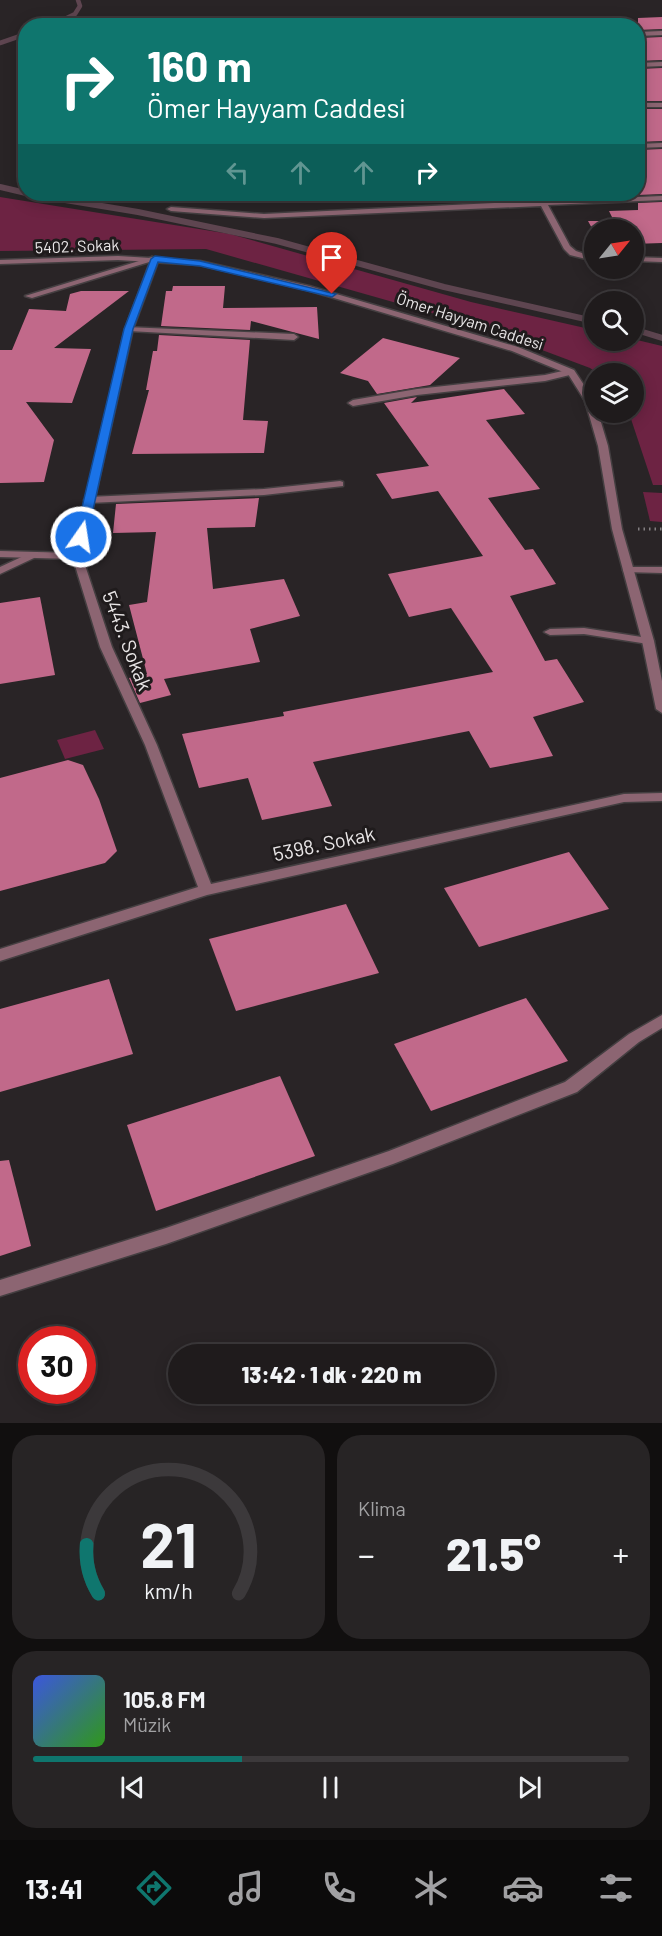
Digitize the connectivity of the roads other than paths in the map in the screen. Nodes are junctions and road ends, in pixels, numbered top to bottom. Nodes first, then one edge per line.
1 (662, 33) edge
2 (645, 34) edge
3 (662, 64) edge
4 (645, 65) edge
5 (645, 105) edge
6 (662, 105) edge
7 (662, 145) edge
8 (645, 146) edge
9 (662, 198) edge
10 (645, 199) edge
11 (573, 201) edge
12 (543, 202) junction
13 (171, 209) dead end
14 (584, 256) edge
15 (155, 259) junction
16 (644, 259) edge
17 (662, 260) edge
18 (0, 262) edge
19 (29, 296) dead end
20 (129, 329) junction
21 (294, 337) dead end
22 (571, 372) junction
23 (353, 403) dead end
24 (340, 484) dead end
25 (89, 500) junction
26 (0, 554) edge
27 (30, 556) junction
28 (77, 556) junction
29 (628, 570) junction
30 (662, 570) edge
31 (0, 571) edge
32 (550, 632) dead end
33 (648, 641) junction
34 (662, 710) edge
35 (662, 797) edge
36 (206, 890) junction
37 (0, 955) edge
38 (662, 1022) edge
39 (0, 1288) edge

1 - 2 street
3 - 4 street
5 - 6 street
7 - 8 street
9 - 10 street
11 - 12 street
12 - 13 street
12 - 14 street
15 - 18 street, 5402. Sokak
15 - 19 street
15 - 20 street, 5443. Sokak
15 - 22 street, Ömer Hayyam Caddesi
16 - 17 street
20 - 21 street
20 - 25 street, 5443. Sokak
22 - 23 street
22 - 29 street
24 - 25 street
25 - 28 street, 5443. Sokak
26 - 27 street
27 - 28 street
27 - 31 street
28 - 36 street, 5443. Sokak
29 - 30 street
29 - 33 street
32 - 33 street
33 - 34 street
35 - 36 street, 5398. Sokak
36 - 37 street, 5398. Sokak
38 - 39 street

